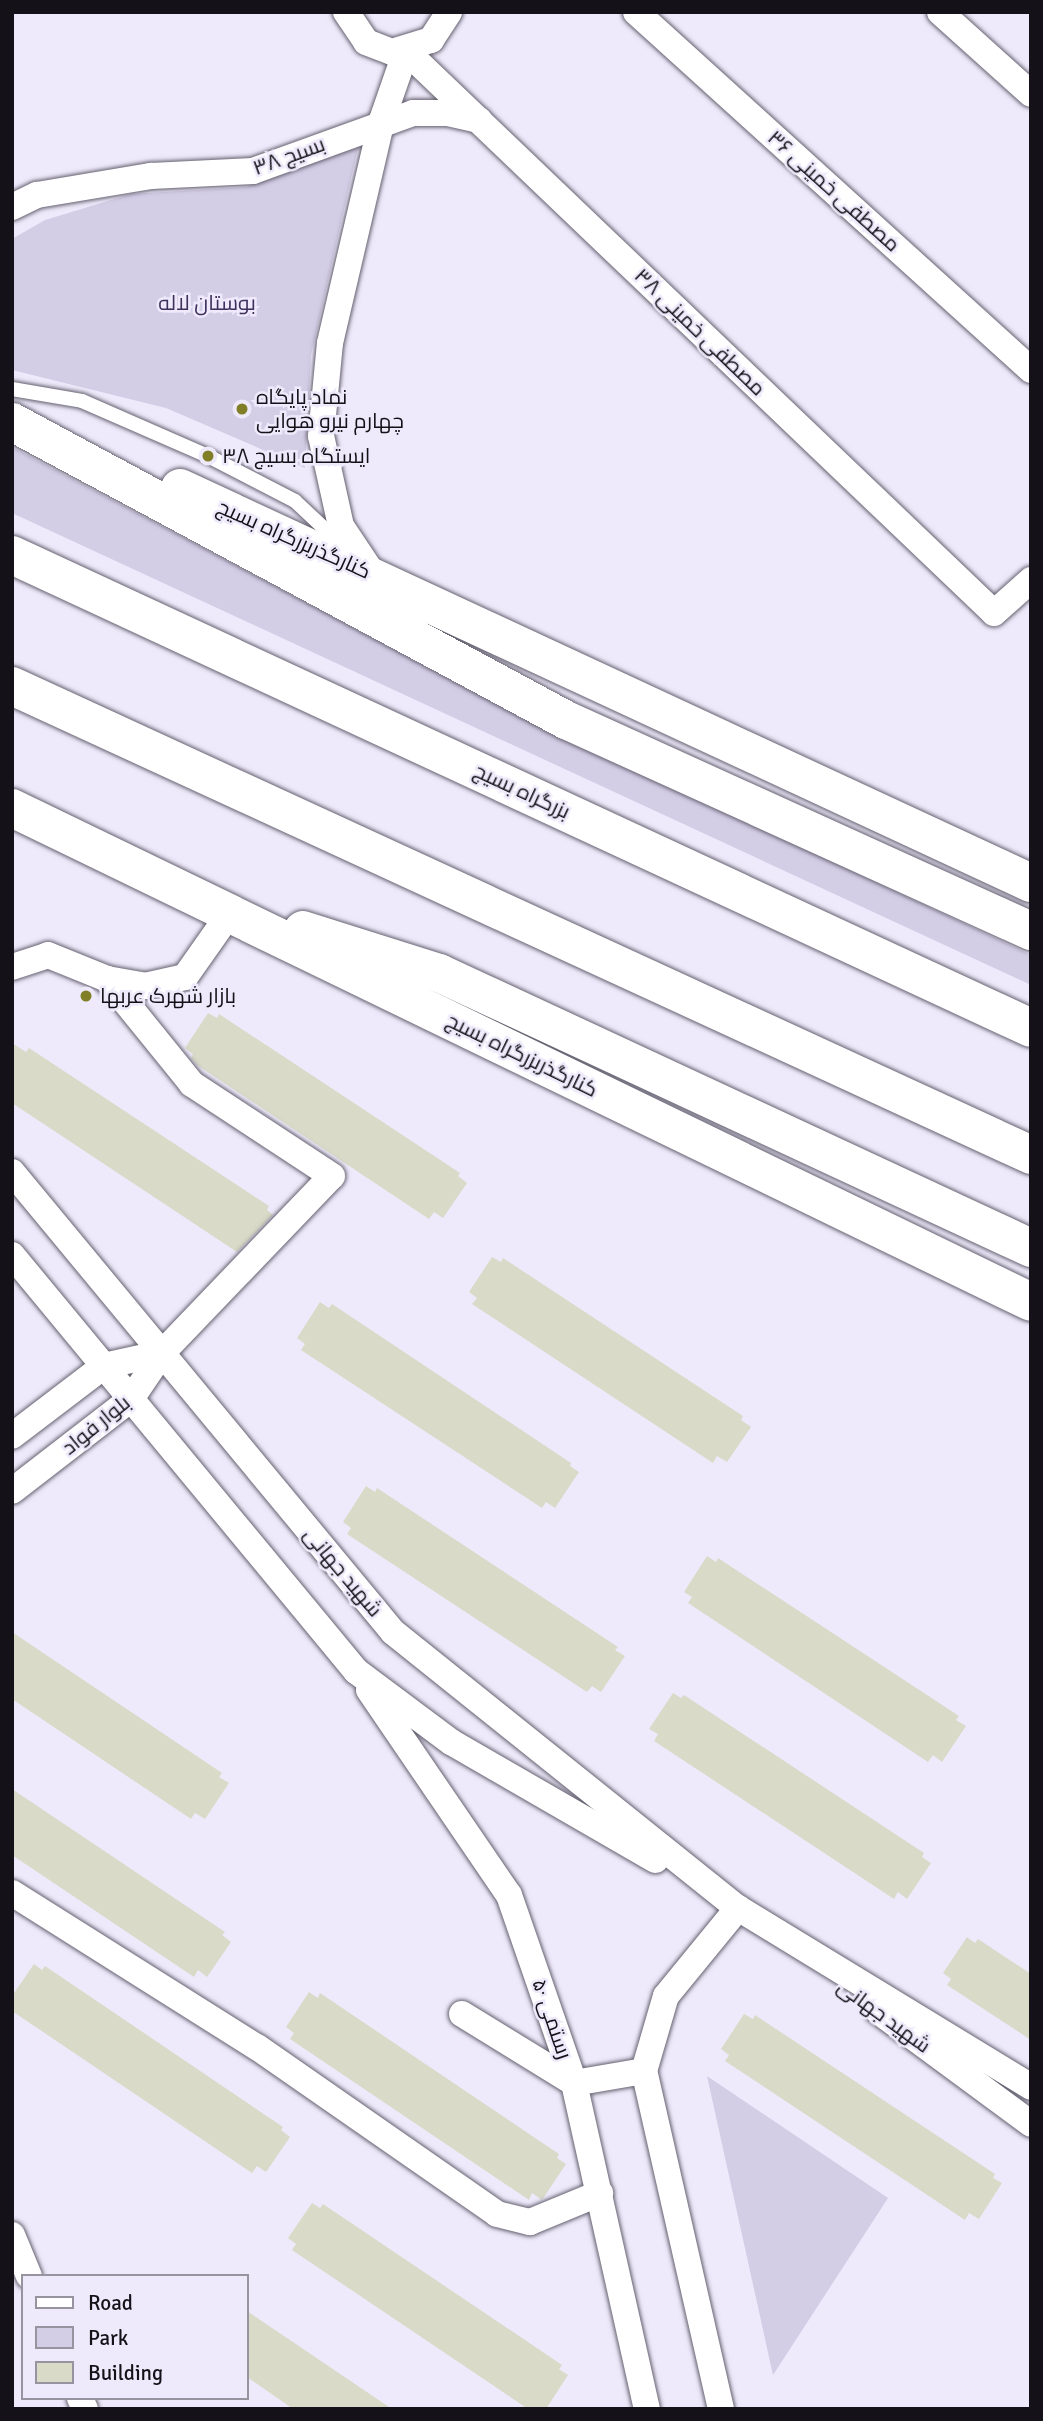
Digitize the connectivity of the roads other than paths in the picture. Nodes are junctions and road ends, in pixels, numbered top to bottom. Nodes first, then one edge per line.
1 (346, 12) edge
2 (449, 12) edge
3 (636, 12) edge
4 (940, 12) edge
5 (406, 51) junction
6 (1031, 94) edge
7 (382, 120) junction
8 (481, 121) junction
9 (12, 207) edge
10 (1031, 370) edge
11 (12, 389) edge
12 (12, 413) edge
13 (12, 422) edge
14 (12, 555) edge
15 (373, 574) junction
16 (1031, 580) edge
17 (12, 685) edge
18 (12, 711) edge
19 (121, 734) junction
20 (12, 808) edge
21 (1031, 883) edge
22 (230, 913) junction
23 (1018, 925) edge
24 (12, 967) edge
25 (107, 979) junction
26 (1031, 1028) edge
27 (1031, 1156) edge
28 (12, 1172) edge
29 (1031, 1248) edge
30 (12, 1255) edge
31 (1031, 1302) edge
32 (162, 1353) junction
33 (104, 1366) junction
34 (131, 1399) junction
35 (12, 1436) edge
36 (12, 1491) edge
37 (356, 1671) junction
38 (12, 1894) edge
39 (738, 1908) junction
40 (462, 2014) dead end
41 (644, 2071) junction
42 (574, 2083) junction
43 (1031, 2087) edge
44 (1031, 2124) edge
45 (600, 2193) junction
46 (12, 2235) edge
47 (28, 2274) edge
48 (647, 2409) edge
49 (721, 2409) edge

1 - 5 street
2 - 5 street
3 - 10 street, مصطفی خمینی ۳۶
4 - 6 street
5 - 7 street
5 - 8 street, مصطفی خمینی ۳۸
7 - 8 street, بسیج ۳۸
7 - 9 street, بسیج ۳۸
7 - 15 street
8 - 16 street, مصطفی خمینی ۳۸
11 - 15 lane
12 - 15 main road, کنارگذربزرگراه بسیج
13 - 23 main road
14 - 26 main road, بزرگراه بسیج
15 - 21 main road, کنارگذربزرگراه بسیج
17 - 19 main road
18 - 19 main road
19 - 27 main road
20 - 22 main road, کنارگذربزرگراه بسیج
22 - 25 street
22 - 29 main road
22 - 31 main road, کنارگذربزرگراه بسیج
24 - 25 street
25 - 32 street
28 - 32 street, شهید جهانی
30 - 33 street, شهید جهانی
32 - 33 street, بلوار فواد
32 - 34 street, بلوار فواد
32 - 39 street, شهید جهانی
33 - 34 street, شهید جهانی
33 - 35 street, بلوار فواد
34 - 36 street, بلوار فواد
34 - 37 street, شهید جهانی
37 - 39 street, شهید جهانی
37 - 42 street, رستمی ۵۰
38 - 45 street
39 - 41 street
39 - 43 street, شهید جهانی
39 - 44 street, شهید جهانی
40 - 42 street
41 - 42 street
41 - 49 street
42 - 45 street, رستمی ۵۰
45 - 48 street, رستمی ۵۰
46 - 47 street

